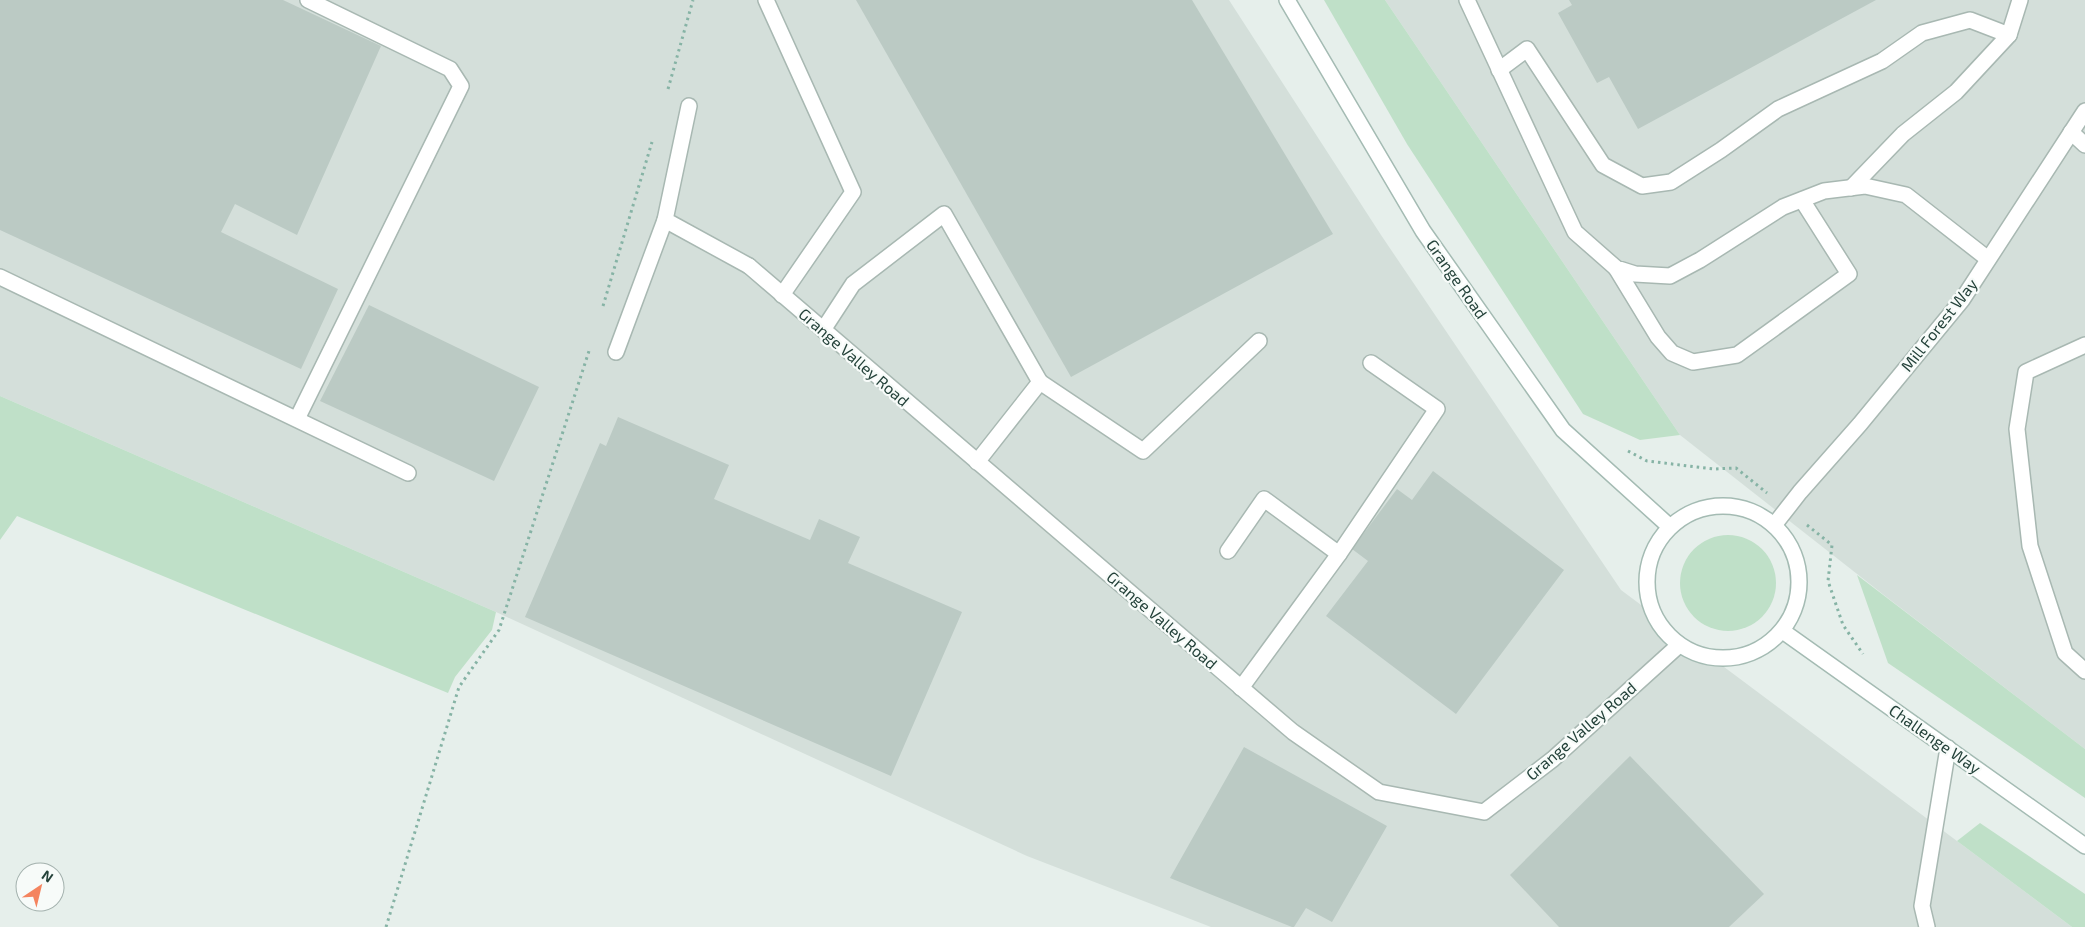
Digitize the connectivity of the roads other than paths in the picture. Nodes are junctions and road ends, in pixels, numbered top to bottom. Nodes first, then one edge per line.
1 (308, 0) edge
2 (766, 0) edge
3 (1287, 0) edge
4 (1467, 0) edge
5 (2020, 0) edge
6 (2009, 35) junction
7 (1499, 70) junction
8 (689, 106) dead end
9 (2085, 111) edge
10 (2071, 132) junction
11 (2085, 145) edge
12 (1851, 188) junction
13 (1802, 200) junction
14 (665, 220) junction
15 (1988, 260) junction
16 (1616, 268) junction
17 (0, 276) edge
18 (782, 295) junction
19 (823, 330) junction
20 (1260, 341) dead end
21 (2085, 345) edge
22 (616, 352) dead end
23 (1371, 363) dead end
24 (1040, 382) junction
25 (297, 419) junction
26 (977, 462) junction
27 (408, 473) dead end
28 (1775, 524) junction
29 (1669, 526) junction
30 (1228, 551) dead end
31 (1339, 554) junction
32 (1784, 632) junction
33 (1678, 646) junction
34 (2085, 672) edge
35 (1241, 688) junction
36 (1948, 748) junction
37 (2085, 846) edge
38 (1927, 927) edge

1 - 25 street
2 - 18 street
3 - 29 street, Grange Road
4 - 7 street
5 - 6 street
6 - 7 street
6 - 12 street
7 - 16 street
8 - 14 street
9 - 10 street, Mill Forest Way
10 - 11 street
10 - 15 street, Mill Forest Way
12 - 13 street
12 - 15 street
13 - 16 street
13 - 16 street
14 - 18 street, Grange Valley Road
14 - 22 street
15 - 28 street, Mill Forest Way
17 - 25 street
18 - 19 street, Grange Valley Road
19 - 24 street
19 - 26 street, Grange Valley Road
20 - 24 street
21 - 34 street
23 - 31 street
24 - 26 street
25 - 27 street
26 - 35 street, Grange Valley Road
28 - 29 street
28 - 32 street
29 - 33 street
30 - 31 street
31 - 35 street
32 - 33 street
32 - 36 street, Challenge Way
33 - 35 street, Grange Valley Road
36 - 37 street, Challenge Way
36 - 38 street

